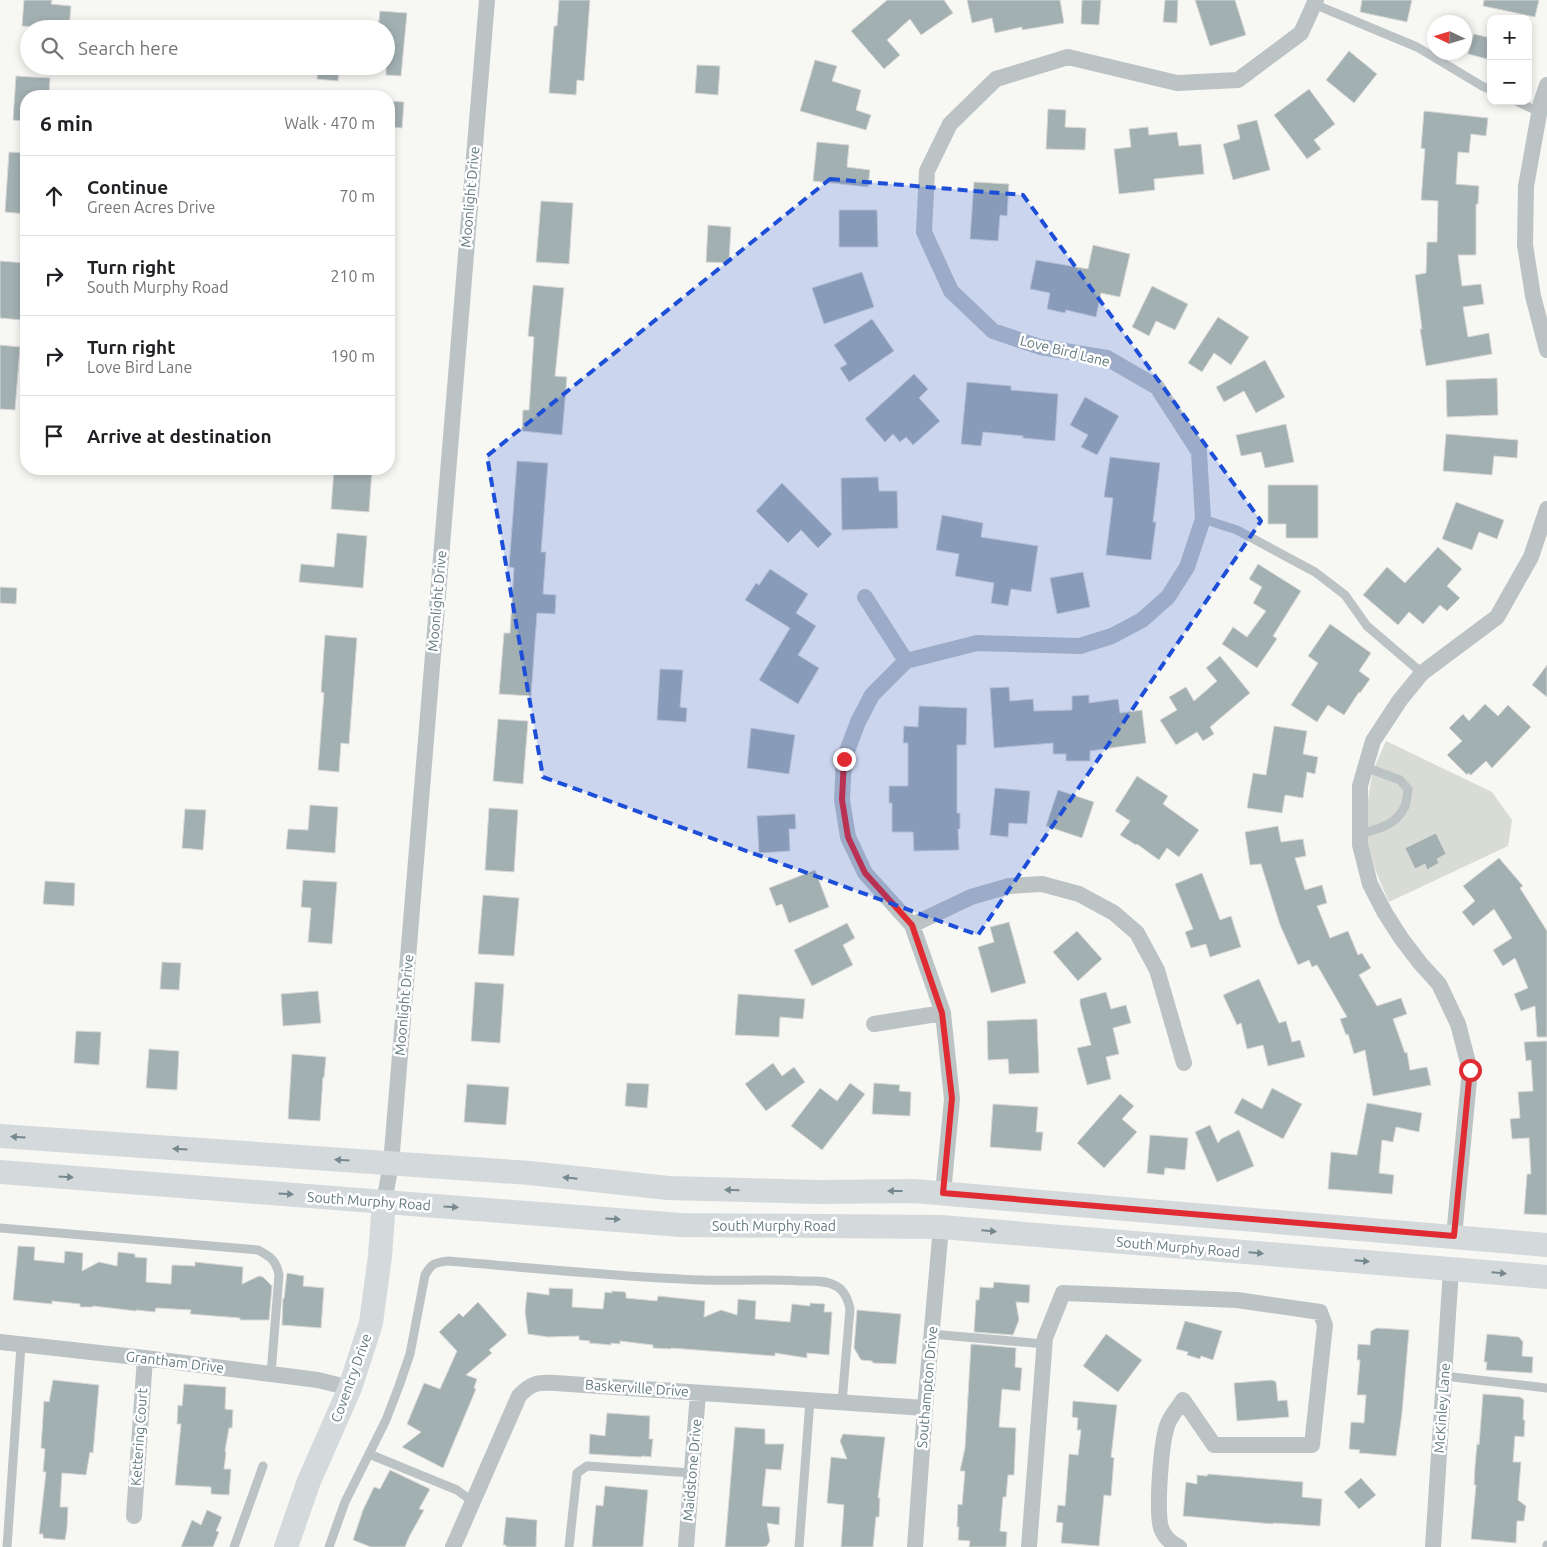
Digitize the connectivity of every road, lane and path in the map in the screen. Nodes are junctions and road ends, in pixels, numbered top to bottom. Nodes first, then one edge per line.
1 (486, 0) edge
2 (1315, 2) edge
3 (1547, 85) edge
4 (1487, 88) edge
5 (1525, 105) edge
6 (1540, 112) junction
7 (1547, 350) edge
8 (1547, 509) edge
9 (1203, 519) junction
10 (865, 597) dead end
11 (906, 661) junction
12 (1422, 673) junction
13 (1365, 767) junction
14 (1360, 834) junction
15 (912, 925) junction
16 (942, 1013) junction
17 (874, 1024) dead end
18 (1184, 1063) dead end
19 (0, 1136) edge
20 (391, 1164) junction
21 (0, 1172) edge
22 (943, 1193) junction
23 (384, 1202) junction
24 (941, 1227) junction
25 (0, 1228) edge
26 (1454, 1236) junction
27 (1547, 1245) edge
28 (1450, 1269) junction
29 (1547, 1277) edge
30 (931, 1334) junction
31 (0, 1342) edge
32 (1045, 1344) junction
33 (21, 1345) junction
34 (145, 1358) junction
35 (271, 1374) junction
36 (1444, 1376) junction
37 (350, 1388) junction
38 (1547, 1388) edge
39 (698, 1392) junction
40 (810, 1400) junction
41 (842, 1402) junction
42 (925, 1408) junction
43 (369, 1454) junction
44 (264, 1466) dead end
45 (692, 1473) junction
46 (473, 1502) junction
47 (134, 1516) dead end
48 (7, 1547) edge
49 (234, 1547) edge
50 (286, 1547) edge
51 (329, 1547) edge
52 (453, 1547) edge
53 (569, 1547) edge
54 (686, 1547) edge
55 (799, 1547) edge
56 (914, 1547) edge
57 (1029, 1547) edge
58 (1179, 1547) edge
59 (1433, 1547) edge

1 - 20 street, Moonlight Drive
2 - 4 lane
2 - 9 street, Love Bird Lane
3 - 6 street
5 - 6 lane
6 - 7 street
8 - 12 street
9 - 11 street, Love Bird Lane
9 - 12 lane
10 - 11 street
11 - 15 street
12 - 13 street
13 - 14 street
13 - 14 lane
14 - 26 street
15 - 16 street
15 - 18 street
16 - 17 street
16 - 22 street
20 -> 19 main road
22 -> 20 main road
20 - 23 street, Moonlight Drive
21 -> 23 main road, South Murphy Road
22 - 24 main road
22 - 26 main road
23 -> 24 main road, South Murphy Road
23 - 37 main road, Coventry Drive
24 -> 28 main road, South Murphy Road
24 - 30 street, Southampton Drive
25 - 35 lane
26 - 27 main road
26 - 28 main road
28 -> 29 main road, South Murphy Road
28 - 36 street, McKinley Lane
30 - 32 lane
30 - 42 street, Southampton Drive
31 - 33 street, Grantham Drive
32 - 57 street
32 - 58 street
33 - 34 street, Grantham Drive
33 - 48 lane
34 - 35 street, Grantham Drive
34 - 47 street, Kettering Court
35 - 37 street, Grantham Drive
36 - 38 lane
36 - 59 street, McKinley Lane
37 - 50 main road, Coventry Drive
39 - 40 street, Baskerville Drive
39 - 45 street, Maidstone Drive
39 - 46 street, Baskerville Drive
40 - 41 street, Baskerville Drive
40 - 55 lane
41 - 42 street, Baskerville Drive
41 - 43 lane
42 - 56 street, Southampton Drive
43 - 46 lane
43 - 51 lane
44 - 49 lane
45 - 53 lane
45 - 54 street, Maidstone Drive
46 - 52 street, Baskerville Drive

